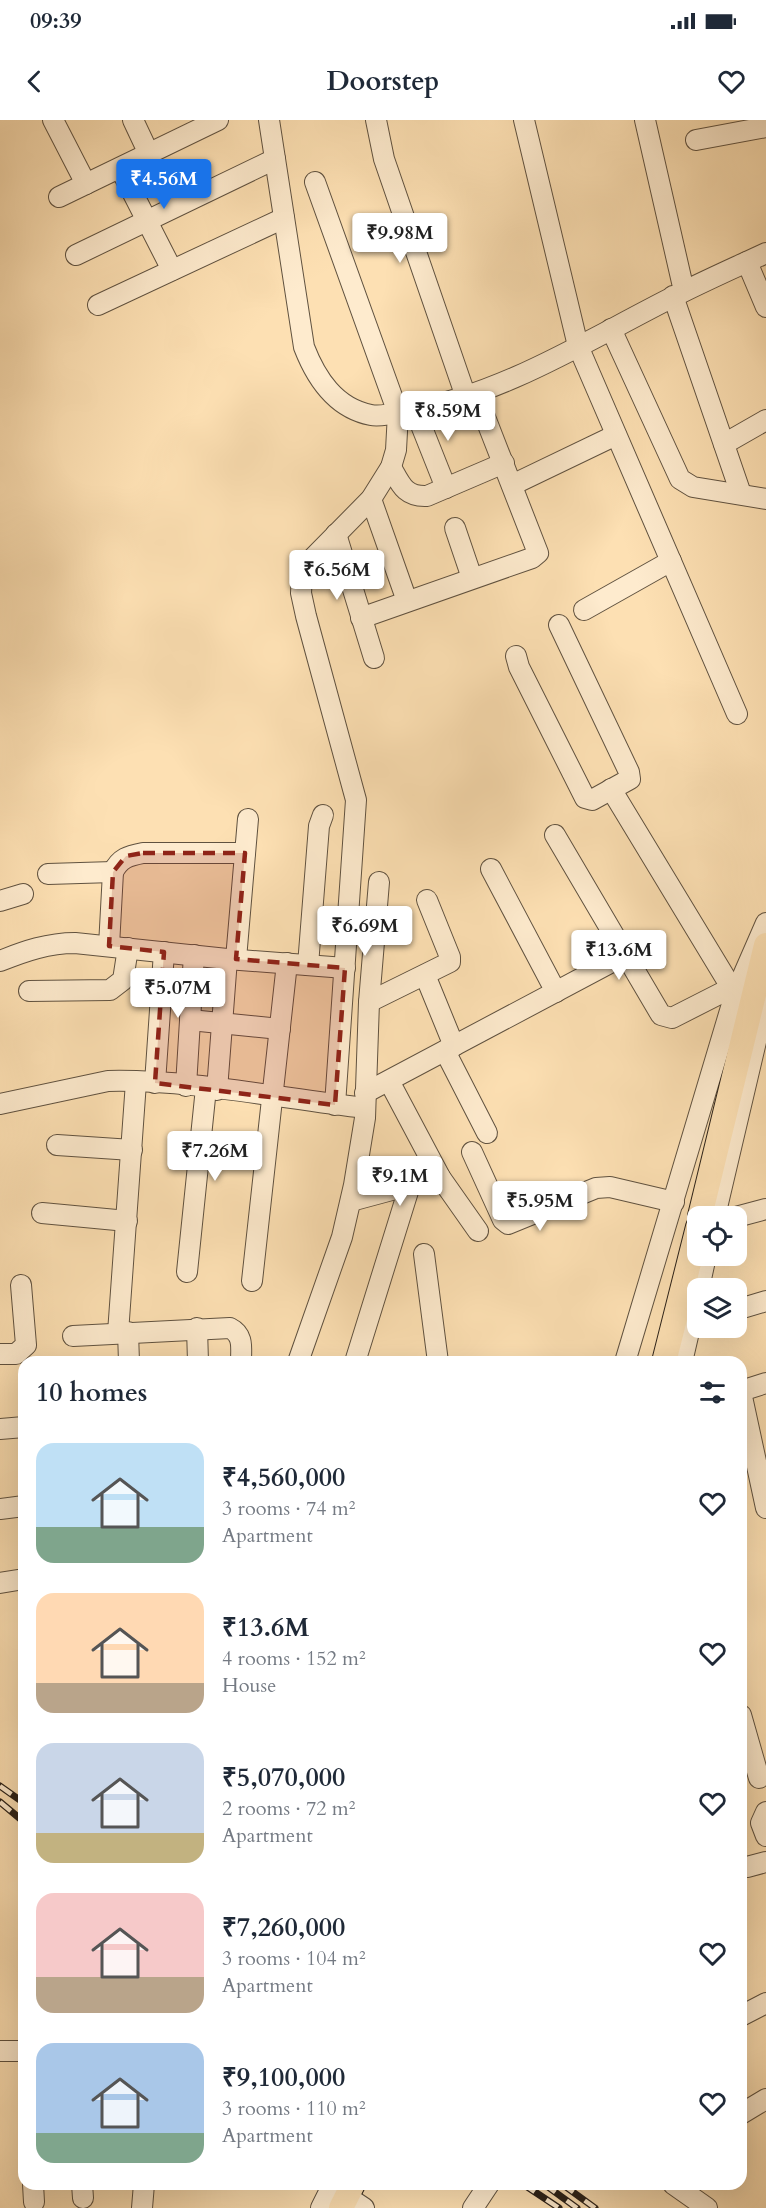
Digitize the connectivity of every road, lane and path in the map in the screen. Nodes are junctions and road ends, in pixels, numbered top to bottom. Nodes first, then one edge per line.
1 (53, 120) edge
2 (133, 120) edge
3 (218, 120) edge
4 (269, 120) edge
5 (376, 120) edge
6 (524, 120) edge
7 (645, 120) edge
8 (766, 127) edge
9 (696, 140) dead end
10 (149, 154) junction
11 (275, 159) junction
12 (120, 168) junction
13 (315, 182) dead end
14 (86, 184) junction
15 (59, 197) dead end
16 (284, 218) junction
17 (147, 219) junction
18 (766, 253) edge
19 (76, 255) dead end
20 (747, 262) junction
21 (172, 270) junction
22 (678, 294) junction
23 (98, 305) dead end
24 (766, 307) edge
25 (611, 328) junction
26 (578, 346) junction
27 (471, 395) junction
28 (406, 411) junction
29 (766, 420) edge
30 (616, 435) junction
31 (724, 444) junction
32 (504, 463) junction
33 (391, 467) junction
34 (512, 485) junction
35 (446, 489) junction
36 (741, 494) junction
37 (371, 499) junction
38 (766, 499) edge
39 (455, 528) dead end
40 (336, 534) junction
41 (671, 561) junction
42 (472, 578) junction
43 (406, 601) junction
44 (584, 610) dead end
45 (361, 618) junction
46 (559, 625) dead end
47 (516, 656) dead end
48 (374, 658) dead end
49 (737, 714) dead end
50 (611, 789) junction
51 (323, 815) dead end
52 (248, 819) dead end
53 (555, 835) dead end
54 (245, 853) junction
55 (491, 869) dead end
56 (113, 872) junction
57 (48, 874) dead end
58 (379, 882) dead end
59 (23, 894) dead end
60 (427, 900) dead end
61 (0, 901) edge
62 (766, 923) edge
63 (766, 945) edge
64 (119, 947) junction
65 (164, 952) junction
66 (194, 955) junction
67 (625, 955) junction
68 (231, 959) junction
69 (0, 962) edge
70 (287, 963) junction
71 (308, 965) junction
72 (345, 968) junction
73 (425, 975) junction
74 (29, 991) dead end
75 (733, 991) junction
76 (556, 992) junction
77 (766, 999) edge
78 (369, 1002) junction
79 (749, 1017) junction
80 (190, 1020) junction
81 (222, 1023) junction
82 (280, 1029) junction
83 (449, 1048) junction
84 (389, 1081) junction
85 (146, 1083) junction
86 (186, 1086) junction
87 (212, 1089) junction
88 (272, 1097) junction
89 (365, 1101) junction
90 (0, 1104) edge
91 (335, 1105) junction
92 (487, 1133) dead end
93 (57, 1145) dead end
94 (132, 1150) junction
95 (472, 1152) dead end
96 (440, 1177) junction
97 (410, 1185) junction
98 (351, 1201) junction
99 (674, 1202) junction
100 (702, 1206) edge
101 (717, 1206) edge
102 (766, 1209) edge
103 (42, 1213) dead end
104 (747, 1214) edge
105 (127, 1221) junction
106 (478, 1231) dead end
107 (424, 1254) dead end
108 (688, 1266) edge
109 (187, 1272) dead end
110 (252, 1281) dead end
111 (21, 1286) dead end
112 (766, 1301) edge
113 (747, 1307) edge
114 (197, 1328) junction
115 (123, 1333) junction
116 (73, 1336) dead end
117 (690, 1338) edge
118 (0, 1354) edge
119 (128, 1356) edge
120 (198, 1356) edge
121 (242, 1356) edge
122 (300, 1356) edge
123 (357, 1356) edge
124 (437, 1356) edge
125 (627, 1356) edge
126 (666, 1356) edge
127 (684, 1356) edge
128 (766, 1383) edge
129 (747, 1389) edge
130 (747, 1418) edge
131 (18, 1428) edge
132 (0, 1429) edge
133 (765, 1497) edge
134 (18, 1507) edge
135 (0, 1509) edge
136 (18, 1580) edge
137 (0, 1583) edge
138 (747, 1736) edge
139 (759, 1778) dead end
140 (766, 1812) edge
141 (766, 1836) edge
142 (766, 1862) edge
143 (747, 1867) dead end
144 (766, 2003) edge
145 (747, 2009) edge
146 (0, 2051) edge
147 (18, 2051) edge
148 (766, 2099) edge
149 (747, 2110) edge
150 (144, 2190) edge
151 (485, 2190) edge
152 (682, 2190) edge
153 (345, 2194) edge
154 (142, 2208) edge
155 (321, 2208) edge
156 (473, 2208) edge
157 (707, 2208) edge

1 - 14 street
2 - 10 street
3 - 10 street
4 - 11 street
5 - 27 street
6 - 26 street
7 - 22 street
8 - 9 street
10 - 12 street
11 - 16 street
11 - 17 street
12 - 14 street
12 - 17 street
13 - 28 street
14 - 15 street
16 - 21 street
16 - 28 street
17 - 19 street
17 - 21 street
18 - 20 street
20 - 22 street
20 - 24 street
21 - 23 street
22 - 25 street
22 - 31 street
25 - 26 street
25 - 36 street
26 - 27 street
26 - 30 street
27 - 28 street
27 - 32 street
28 - 33 street
28 - 35 street
29 - 31 street
30 - 34 street
30 - 41 street
31 - 36 street
32 - 34 street
32 - 35 street
33 - 35 street
33 - 37 street
34 - 42 street
36 - 38 street
37 - 40 street
37 - 43 street
39 - 42 street
40 - 45 street
40 - 72 street
41 - 44 street
41 - 49 street
42 - 43 street
43 - 45 street
45 - 48 street
46 - 50 street
47 - 50 street
50 - 75 street
51 - 71 street
52 - 54 street
53 - 67 street
54 - 56 street
54 - 68 street
55 - 76 street
56 - 57 street
56 - 64 street
58 - 78 street
59 - 61 street
60 - 73 street
62 - 75 street
63 - 79 main road
64 - 65 street
64 - 69 street
64 - 74 street
65 - 66 street
65 - 85 street
66 - 68 street
66 - 80 street
67 - 75 street
67 - 76 street
68 - 70 street
68 - 81 street
70 - 71 street
70 - 82 street
71 - 72 street
72 - 91 street
73 - 78 street
73 - 83 street
75 - 79 street
75 - 99 street
76 - 83 street
77 - 101 street
78 - 89 street
79 - 100 main road
80 - 81 street
80 - 86 street
81 - 82 street
81 - 87 street
82 - 88 street
83 - 84 street
83 - 92 street
84 - 89 street
84 - 96 street
85 - 86 street
85 - 90 street
85 - 94 street
86 - 87 street
87 - 88 street
87 - 109 street
88 - 91 street
88 - 110 street
89 - 91 street
89 - 98 street
93 - 94 street
94 - 105 street
95 - 99 street
96 - 97 street
96 - 106 street
97 - 98 street
97 - 123 street
98 - 122 street
99 - 125 street
102 - 104 street
103 - 105 street
105 - 115 street
107 - 124 street
108 - 126 main road
111 - 118 street
112 - 113 street
114 - 115 street
114 - 120 street
114 - 121 street
115 - 116 street
115 - 119 street
117 - 127 street
128 - 129 street
130 - 133 street
131 - 132 street
134 - 135 street
136 - 137 street
138 - 139 street
140 - 141 street
142 - 143 street
144 - 145 street
146 - 147 street
148 - 149 street
150 - 154 street
151 - 156 street
152 - 157 street
153 - 155 street

